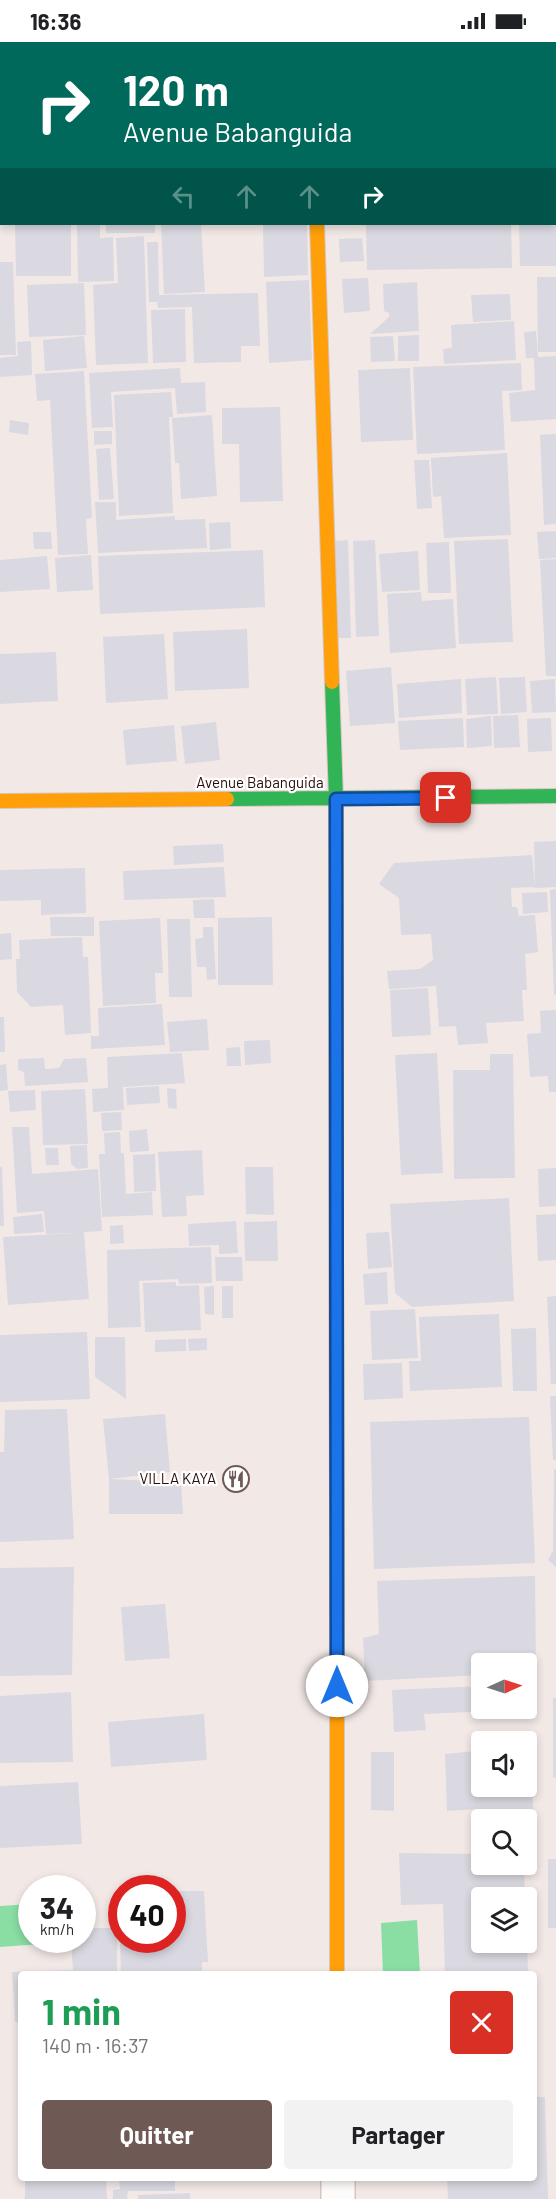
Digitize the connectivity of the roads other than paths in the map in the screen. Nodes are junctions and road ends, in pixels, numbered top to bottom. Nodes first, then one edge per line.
1 (317, 225) edge
2 (556, 796) edge
3 (336, 799) junction
4 (0, 801) edge
5 (338, 1971) edge
6 (338, 2181) edge
7 (338, 2199) edge

1 - 3 street
2 - 3 street, Avenue Babanguida
3 - 4 street, Avenue Babanguida
3 - 5 street
6 - 7 street

